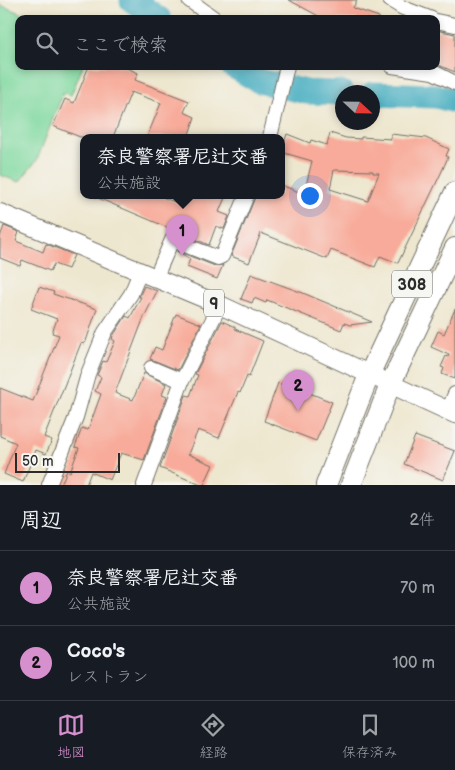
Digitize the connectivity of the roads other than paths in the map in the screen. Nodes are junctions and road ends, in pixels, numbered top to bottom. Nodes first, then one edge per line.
1 (189, 0) edge
2 (390, 0) edge
3 (210, 15) edge
4 (421, 15) edge
5 (440, 21) edge
6 (455, 25) edge
7 (286, 70) edge
8 (419, 70) edge
9 (455, 83) edge
10 (271, 134) edge
11 (455, 192) edge
12 (245, 199) edge
13 (0, 213) edge
14 (455, 248) edge
15 (148, 275) junction
16 (220, 305) junction
17 (152, 368) dead end
18 (369, 375) junction
19 (182, 380) junction
20 (390, 385) junction
21 (455, 394) edge
22 (451, 413) edge
23 (49, 485) edge
24 (144, 485) edge
25 (326, 485) edge
26 (351, 485) edge

1 - 3 street
2 - 4 street
5 - 6 street
7 - 10 street
8 - 9 street
11 - 18 highway, 308
12 - 15 street
13 - 15 main road, 9
14 - 20 highway, 308
15 - 16 main road, 9
15 - 23 street
16 - 18 main road, 9
16 - 19 street
17 - 19 street
18 - 20 main road, 9
18 - 25 highway, 308
19 - 24 street
20 - 22 main road
20 - 26 highway, 308
21 - 22 street

